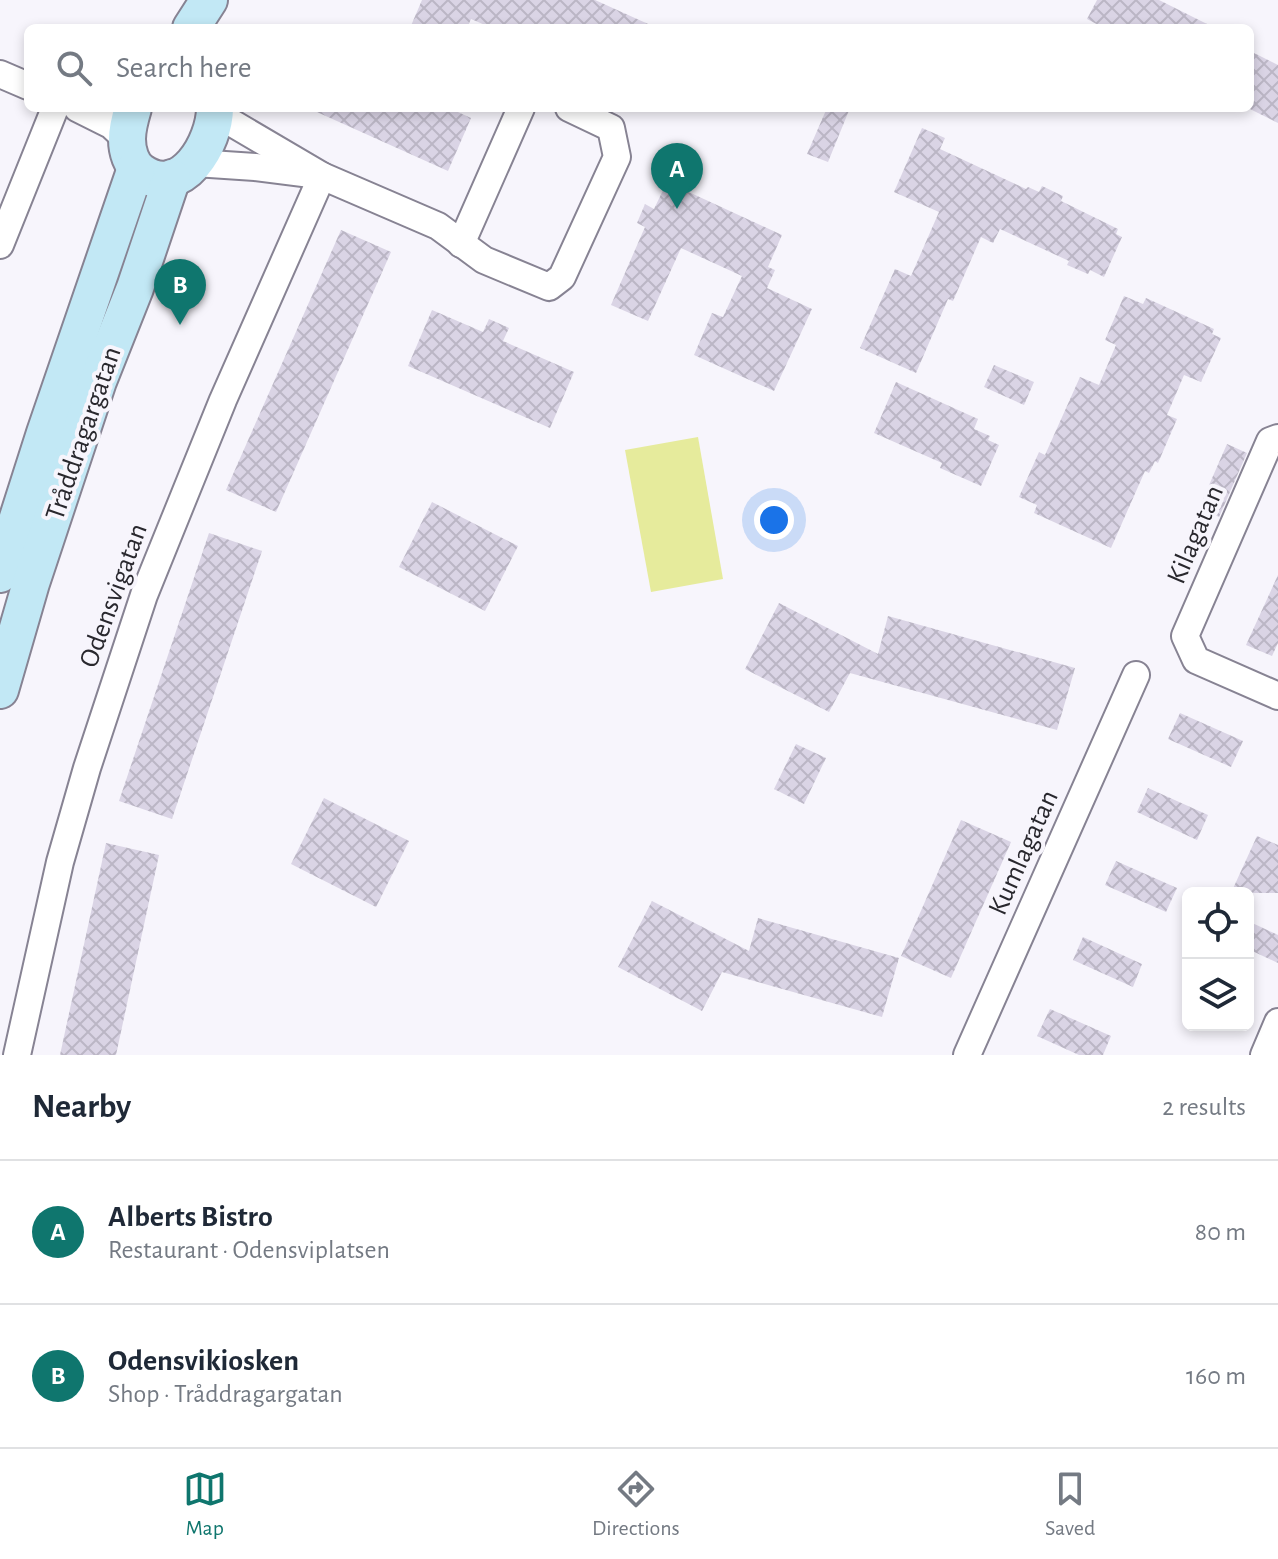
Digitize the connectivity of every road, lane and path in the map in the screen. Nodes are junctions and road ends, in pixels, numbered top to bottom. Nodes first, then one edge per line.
1 (209, 0) edge
2 (226, 0) edge
3 (194, 24) edge
4 (221, 24) edge
5 (0, 74) edge
6 (24, 84) edge
7 (53, 112) edge
8 (85, 112) edge
9 (215, 112) edge
10 (218, 112) edge
11 (519, 112) edge
12 (577, 112) edge
13 (132, 139) edge
14 (183, 171) junction
15 (322, 176) junction
16 (461, 244) junction
17 (0, 245) edge
18 (1277, 438) edge
19 (0, 574) edge
20 (1136, 675) dead end
21 (0, 690) edge
22 (1278, 696) edge
23 (1278, 1022) edge
24 (17, 1055) edge
25 (967, 1055) edge
26 (1264, 1055) edge

1 - 3 main road
2 - 4 main road
5 - 6 street
7 - 17 street
8 - 13 street
9 - 14 main road, Tråddragargatan
10 - 15 street
11 - 16 street
12 - 16 street
13 - 14 main road
13 - 19 main road, Tråddragargatan
14 - 15 street
14 - 21 main road, Tråddragargatan
15 - 16 street
15 - 24 street, Odensvigatan
18 - 22 street, Kilagatan
20 - 25 street, Kumlagatan
23 - 26 street

